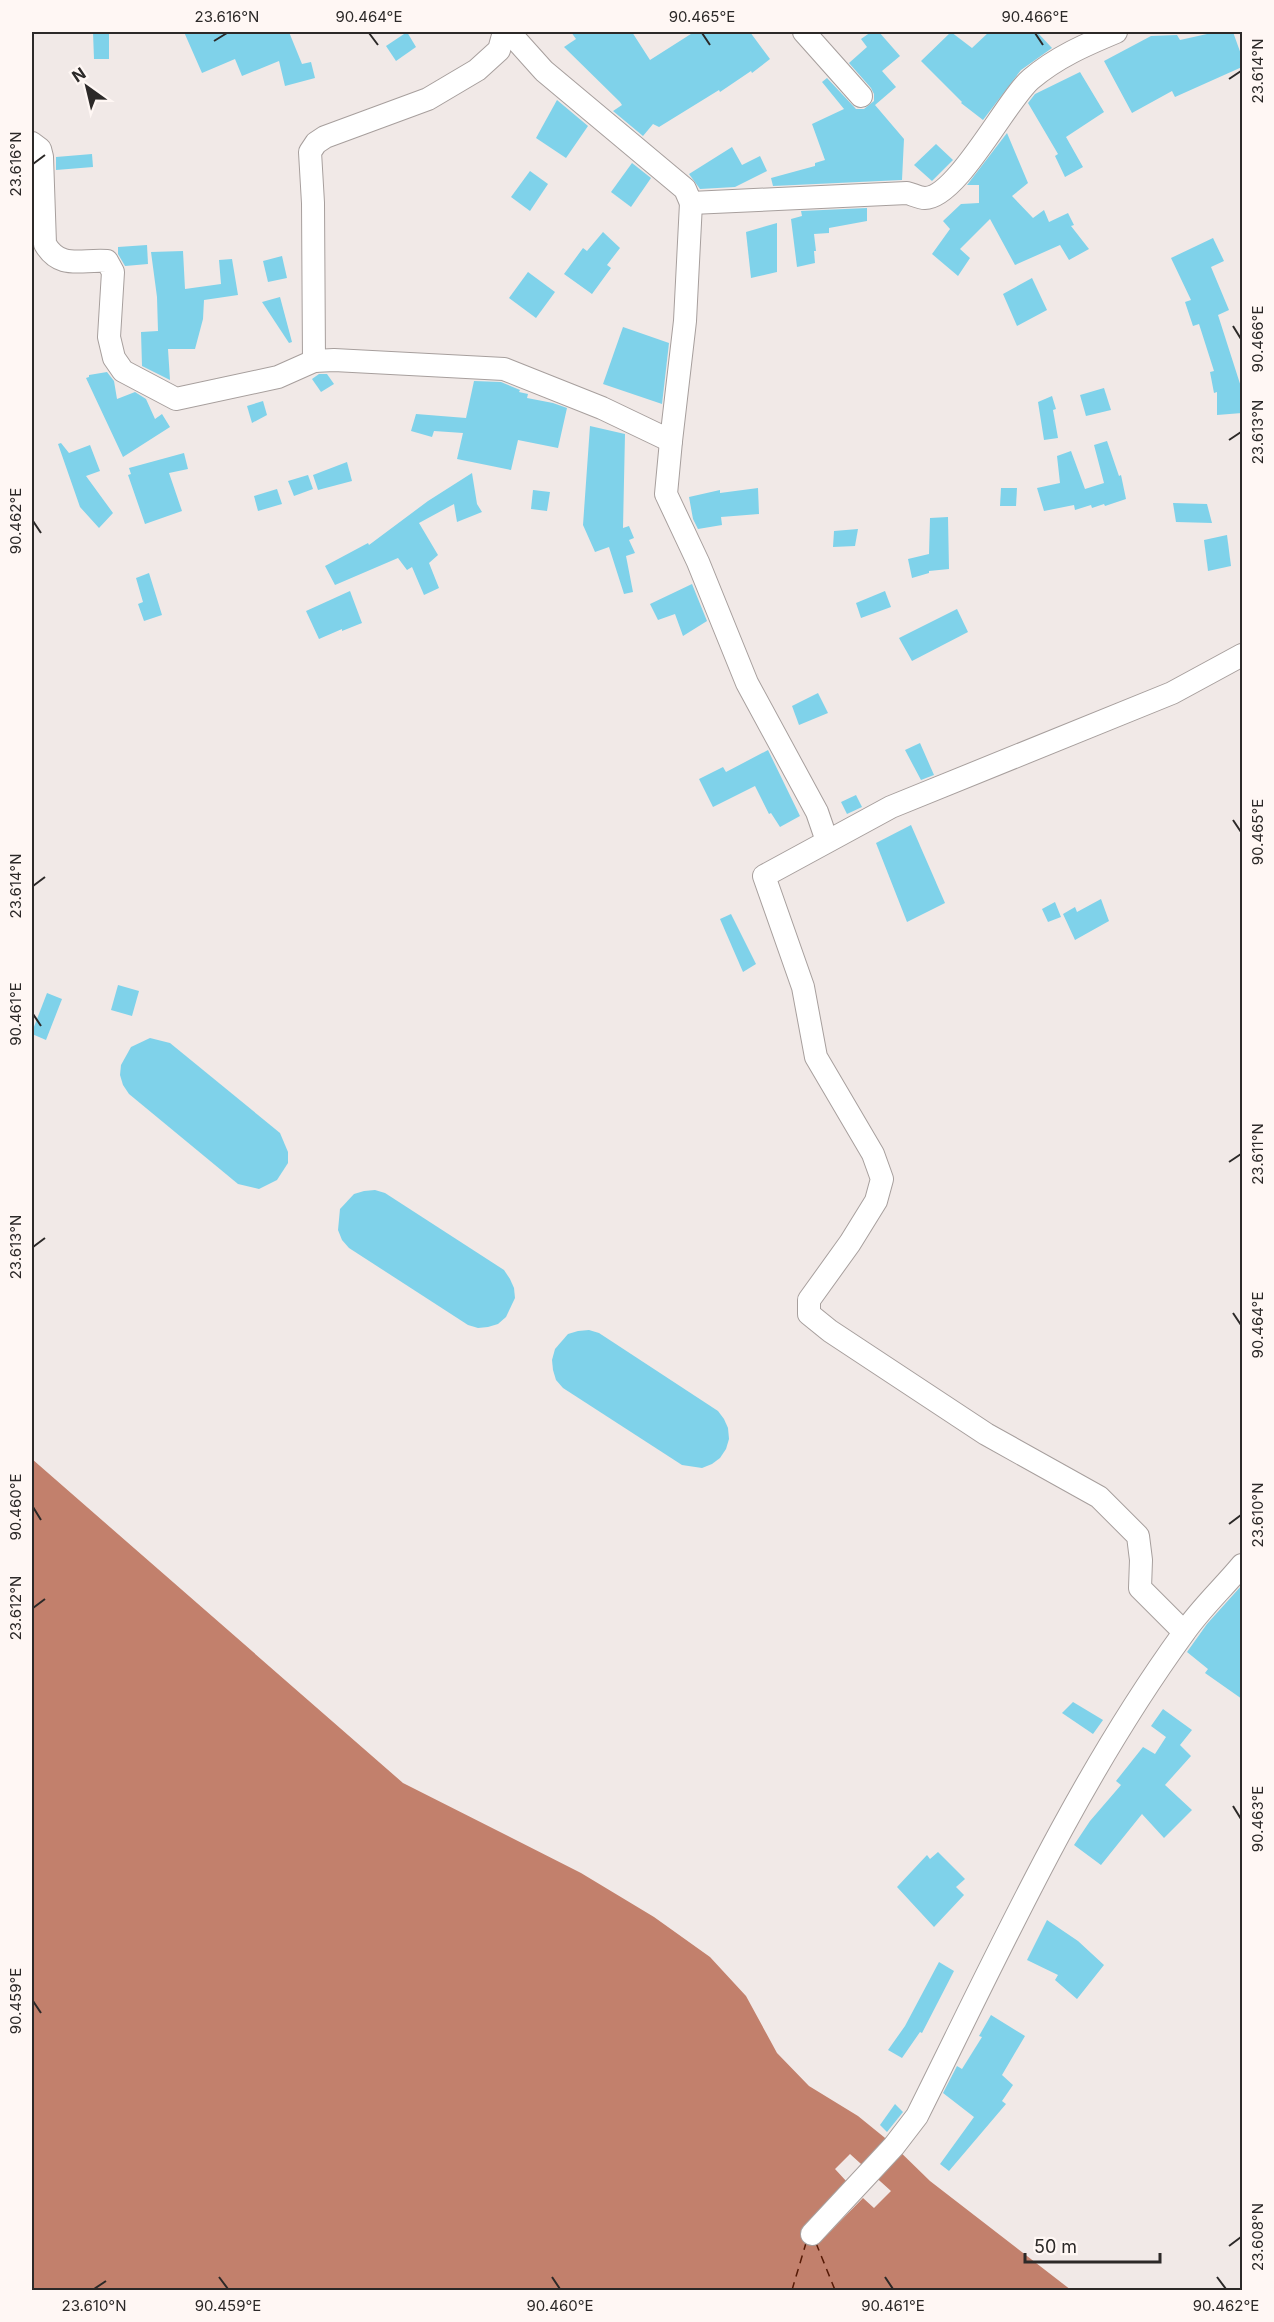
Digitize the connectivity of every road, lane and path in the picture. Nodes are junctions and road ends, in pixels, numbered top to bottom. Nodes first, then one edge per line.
1 (504, 32) edge
2 (509, 32) edge
3 (804, 32) edge
4 (1116, 32) edge
5 (861, 96) dead end
6 (32, 143) edge
7 (691, 203) junction
8 (314, 361) junction
9 (671, 441) junction
10 (1242, 655) edge
11 (827, 841) junction
12 (1242, 1565) edge
13 (1184, 1632) junction
14 (812, 2234) dead end

1 - 8 street
2 - 7 street
3 - 5 street
4 - 7 street
6 - 8 street
7 - 9 street
8 - 9 street
9 - 11 street
10 - 11 street
11 - 13 street
12 - 13 street
13 - 14 street

